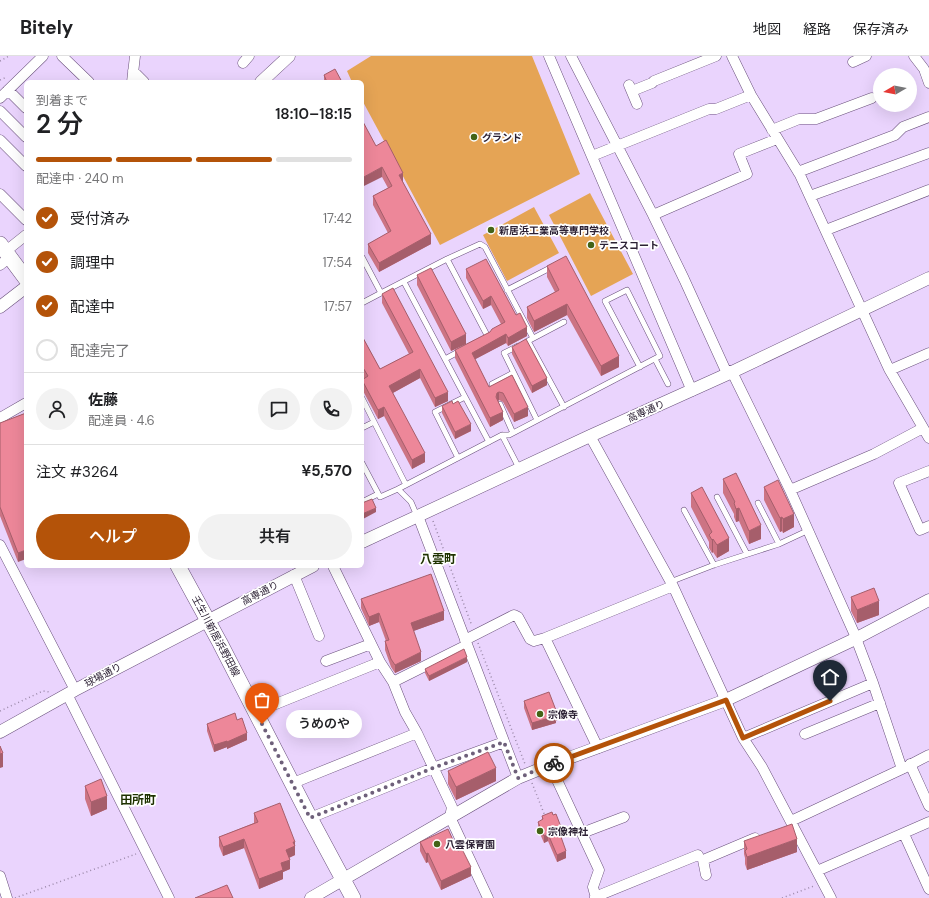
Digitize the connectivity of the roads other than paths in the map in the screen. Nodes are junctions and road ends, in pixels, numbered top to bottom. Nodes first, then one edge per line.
1 (43, 56) edge
2 (62, 56) edge
3 (135, 56) edge
4 (289, 56) edge
5 (550, 56) edge
6 (571, 56) edge
7 (716, 56) edge
8 (732, 56) edge
9 (866, 56) edge
10 (914, 56) edge
11 (853, 62) dead end
12 (133, 71) junction
13 (25, 79) edge
14 (87, 80) edge
15 (132, 80) edge
16 (142, 80) edge
17 (263, 80) edge
18 (929, 83) edge
19 (8, 90) junction
20 (751, 95) junction
21 (0, 98) edge
22 (872, 98) dead end
23 (637, 104) dead end
24 (24, 106) edge
25 (0, 111) edge
26 (929, 117) edge
27 (774, 134) junction
28 (24, 135) edge
29 (0, 140) edge
30 (616, 146) junction
31 (929, 153) edge
32 (592, 156) junction
33 (24, 164) edge
34 (798, 172) junction
35 (929, 190) edge
36 (0, 194) edge
37 (810, 196) junction
38 (653, 215) junction
39 (24, 218) edge
40 (826, 230) junction
41 (24, 237) edge
42 (4, 254) edge
43 (447, 259) junction
44 (364, 261) edge
45 (552, 267) edge
46 (24, 277) edge
47 (929, 278) edge
48 (404, 282) junction
49 (24, 289) edge
50 (508, 290) junction
51 (381, 293) junction
52 (364, 302) edge
53 (0, 307) edge
54 (863, 310) junction
55 (564, 322) dead end
56 (481, 340) edge
57 (530, 340) junction
58 (463, 350) edge
59 (929, 353) edge
60 (445, 359) junction
61 (655, 359) junction
62 (640, 367) junction
63 (890, 370) junction
64 (732, 372) junction
65 (513, 373) junction
66 (492, 384) edge
67 (668, 384) dead end
68 (692, 391) junction
69 (465, 397) junction
70 (364, 402) edge
71 (24, 404) edge
72 (500, 404) edge
73 (564, 407) junction
74 (0, 418) edge
75 (537, 420) junction
76 (374, 422) junction
77 (364, 427) edge
78 (923, 428) junction
79 (513, 432) junction
80 (502, 435) junction
81 (590, 436) junction
82 (929, 438) edge
83 (489, 442) junction
84 (458, 458) junction
85 (364, 467) edge
86 (520, 469) junction
87 (929, 471) edge
88 (406, 485) junction
89 (398, 489) junction
90 (790, 490) junction
91 (378, 494) junction
92 (717, 497) dead end
93 (364, 501) edge
94 (758, 503) dead end
95 (684, 510) dead end
96 (418, 516) junction
97 (929, 526) edge
98 (809, 530) junction
99 (364, 541) edge
100 (779, 544) junction
101 (1, 548) edge
102 (747, 554) junction
103 (714, 565) junction
104 (179, 568) edge
105 (309, 568) edge
106 (334, 568) edge
107 (294, 575) junction
108 (672, 584) junction
109 (929, 600) edge
110 (207, 620) junction
111 (319, 636) dead end
112 (545, 638) junction
113 (855, 639) junction
114 (466, 643) junction
115 (372, 644) junction
116 (326, 661) dead end
117 (380, 662) junction
118 (393, 682) junction
119 (873, 683) junction
120 (71, 692) junction
121 (726, 700) junction
122 (880, 703) junction
123 (256, 712) junction
124 (0, 732) edge
125 (417, 733) junction
126 (805, 734) dead end
127 (743, 738) junction
128 (504, 742) junction
129 (598, 748) junction
130 (929, 755) edge
131 (550, 765) junction
132 (906, 766) junction
133 (433, 768) junction
134 (523, 776) junction
135 (293, 783) junction
136 (929, 806) edge
137 (450, 817) junction
138 (624, 817) dead end
139 (310, 818) junction
140 (929, 822) edge
141 (789, 824) junction
142 (582, 833) junction
143 (904, 834) junction
144 (762, 836) edge
145 (698, 855) dead end
146 (817, 871) junction
147 (706, 875) dead end
148 (0, 876) edge
149 (343, 879) junction
150 (929, 889) edge
151 (7, 898) edge
152 (169, 898) edge
153 (311, 898) edge
154 (353, 898) edge
155 (488, 898) edge
156 (596, 898) edge
157 (831, 898) edge

1 - 13 street
2 - 14 street
3 - 12 street
4 - 17 street
5 - 32 street
6 - 30 street
7 - 23 street
8 - 20 street
9 - 11 street
10 - 18 street
12 - 15 street
12 - 16 street
13 - 19 street
19 - 21 street
19 - 24 street
20 - 27 street
20 - 30 street
22 - 27 street
25 - 28 street
26 - 34 street
27 - 34 street
27 - 38 street
29 - 33 street
30 - 32 street
30 - 38 street
31 - 37 street
32 - 68 street
34 - 37 street
35 - 40 street
36 - 39 street
37 - 40 street
38 - 64 street
40 - 54 street
41 - 42 street
42 - 46 main road
43 - 48 lane
43 - 50 lane
43 - 56 lane
44 - 51 lane
45 - 50 lane
47 - 54 street, 高専通り
48 - 51 lane
48 - 60 lane
49 - 53 street
50 - 57 lane
51 - 52 lane
54 - 63 street
54 - 64 street, 高専通り
55 - 57 lane
57 - 65 lane
57 - 73 lane
58 - 60 lane
59 - 63 street
60 - 69 lane
61 - 62 lane
61 - 62 lane
61 - 67 lane
62 - 73 lane
63 - 78 street
64 - 68 street, 高専通り
64 - 90 street
65 - 66 lane
65 - 75 lane
68 - 81 street, 高専通り
69 - 83 lane
69 - 84 lane
70 - 76 lane
71 - 74 street
72 - 79 lane
73 - 75 lane
75 - 79 lane
76 - 77 lane
76 - 88 lane
78 - 82 street
78 - 90 street
79 - 80 lane
80 - 83 lane
80 - 86 lane
81 - 86 street, 高専通り
81 - 108 street
83 - 84 lane
84 - 88 lane
85 - 91 lane
86 - 96 street, 高専通り
87 - 97 street
88 - 89 lane
89 - 91 lane
89 - 96 lane
90 - 98 street
91 - 93 lane
92 - 102 lane
94 - 100 lane
95 - 103 lane
96 - 99 street, 高専通り
96 - 114 street
98 - 100 lane
98 - 113 street
100 - 102 lane
101 - 120 street
102 - 103 lane
103 - 108 lane
104 - 110 main road, 壬生川新居浜野田線
105 - 107 street, 高専通り
106 - 115 street
107 - 110 street, 高専通り
107 - 111 street
108 - 112 street
108 - 121 street
109 - 113 street
110 - 120 street, 球場通り
110 - 123 main road, 壬生川新居浜野田線
112 - 114 street
112 - 129 street
113 - 119 street
113 - 121 street
114 - 118 street
114 - 128 street
115 - 116 street
115 - 117 street
117 - 118 street
117 - 123 street
118 - 125 street
119 - 122 street
119 - 127 street
120 - 124 street, 球場通り
120 - 152 street
121 - 127 street
121 - 129 street
122 - 126 street
122 - 132 street
123 - 135 main road, 壬生川新居浜野田線
125 - 133 street
125 - 135 street
127 - 141 street
128 - 133 street
128 - 134 street
129 - 131 street
130 - 132 street
131 - 134 street
131 - 142 street
132 - 136 street
132 - 141 street
133 - 137 street
133 - 139 street
134 - 137 street
135 - 139 main road, 壬生川新居浜野田線
137 - 149 street
137 - 155 street
138 - 142 street
139 - 149 main road, 壬生川新居浜野田線
140 - 143 street
141 - 146 street
142 - 156 street
143 - 146 street
143 - 150 street
144 - 147 street
145 - 156 street
146 - 157 street
148 - 151 street
149 - 153 street
149 - 154 main road, 壬生川新居浜野田線

